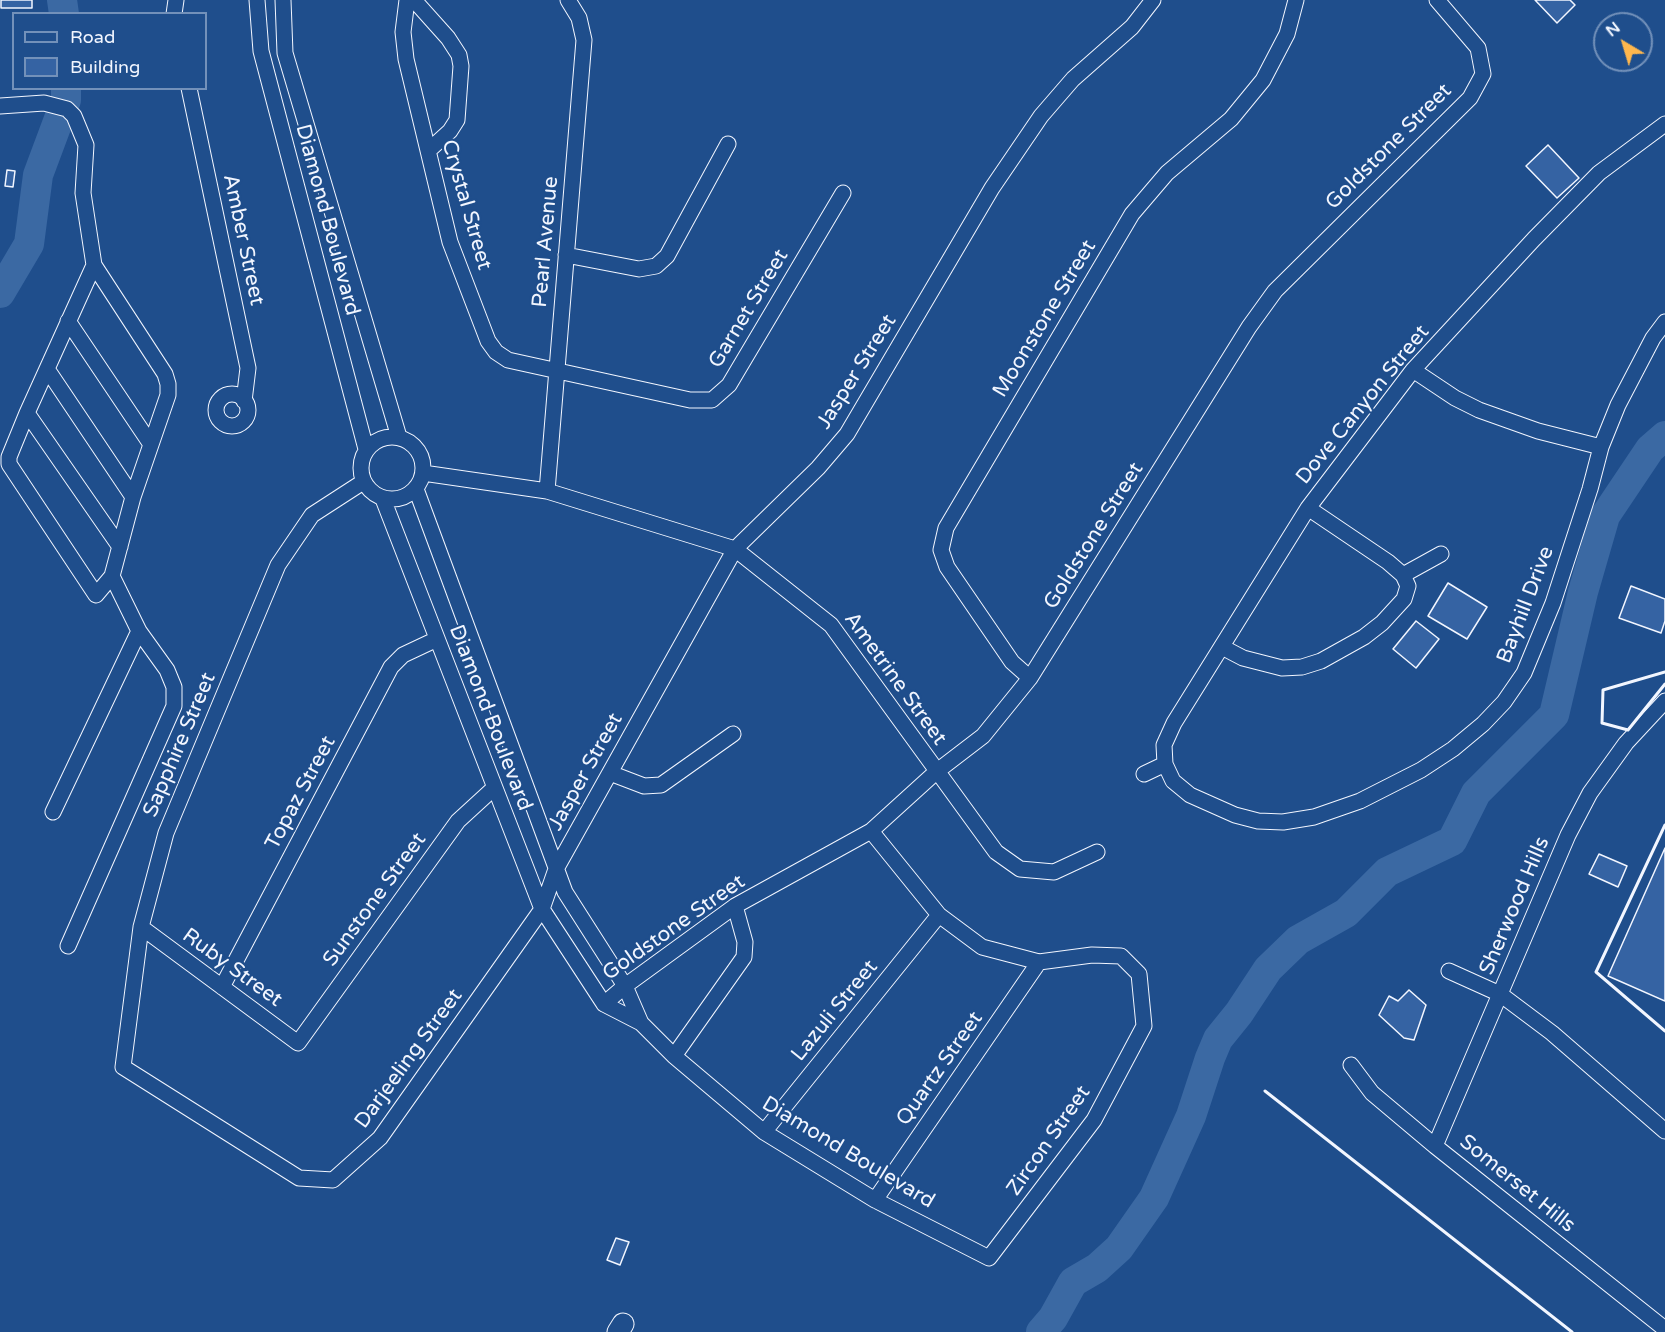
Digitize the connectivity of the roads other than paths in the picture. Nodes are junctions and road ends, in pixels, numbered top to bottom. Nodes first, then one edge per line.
1 (257, 0) edge
2 (283, 0) edge
3 (407, 0) edge
4 (414, 0) edge
5 (568, 0) edge
6 (1154, 0) edge
7 (1296, 0) edge
8 (1437, 0) edge
9 (189, 90) edge
10 (0, 106) edge
11 (1665, 124) edge
12 (728, 144) dead end
13 (428, 151) junction
14 (843, 193) dead end
15 (566, 255) junction
16 (94, 265) junction
17 (68, 321) junction
18 (1665, 322) edge
19 (47, 369) junction
20 (1413, 370) junction
21 (556, 372) junction
22 (244, 401) dead end
23 (27, 413) junction
24 (399, 437) junction
25 (150, 443) junction
26 (1601, 447) junction
27 (366, 449) junction
28 (423, 473) junction
29 (363, 482) junction
30 (416, 489) junction
31 (547, 491) junction
32 (133, 497) junction
33 (383, 499) junction
34 (1308, 508) junction
35 (120, 547) junction
36 (735, 549) junction
37 (1441, 554) dead end
38 (112, 576) junction
39 (1403, 576) junction
40 (139, 631) junction
41 (437, 639) junction
42 (1222, 647) junction
43 (1030, 678) junction
44 (1665, 701) edge
45 (733, 734) dead end
46 (1165, 764) junction
47 (936, 772) junction
48 (610, 773) junction
49 (1144, 774) dead end
50 (494, 788) junction
51 (53, 812) dead end
52 (871, 831) junction
53 (1097, 852) dead end
54 (556, 869) junction
55 (735, 906) junction
56 (542, 909) junction
57 (939, 915) junction
58 (141, 927) junction
59 (68, 946) dead end
60 (1039, 962) junction
61 (1449, 970) dead end
62 (625, 986) junction
63 (222, 987) junction
64 (1500, 994) junction
65 (604, 1004) junction
66 (641, 1023) junction
67 (298, 1043) joint
68 (674, 1056) junction
69 (1351, 1065) dead end
70 (123, 1067) joint
71 (1665, 1131) edge
72 (765, 1132) junction
73 (1435, 1146) junction
74 (875, 1200) junction
75 (989, 1258) joint
76 (1665, 1329) edge

1 - 27 street, Diamond Boulevard
2 - 24 street, Diamond Boulevard
3 - 13 street, Crystal Street
4 - 13 street
5 - 15 street, Pearl Avenue
6 - 36 street, Jasper Street
7 - 43 street, Moonstone Street
8 - 43 street, Goldstone Street
9 - 22 street, Amber Street
10 - 16 street
11 - 20 street, Dove Canyon Street
12 - 15 street
13 - 21 street, Crystal Street
14 - 21 street, Garnet Street
15 - 21 street, Pearl Avenue
16 - 17 street
16 - 25 street
17 - 19 street
17 - 25 street
18 - 26 street, Bayhill Drive
19 - 23 street
19 - 32 street
20 - 26 street
20 - 34 street, Dove Canyon Street
21 - 31 street, Pearl Avenue
23 - 35 street
23 - 38 street
24 - 27 street
24 - 28 street
25 - 32 street
26 - 46 street, Bayhill Drive
27 - 29 street
28 - 30 street
28 - 31 street, Ametrine Street
29 - 33 street
29 - 58 street, Sapphire Street
30 - 33 street
30 - 54 street, Diamond Boulevard
31 - 36 street, Ametrine Street
32 - 35 street
33 - 41 street, Diamond Boulevard
34 - 39 street
34 - 42 street, Dove Canyon Street
35 - 38 street
36 - 47 street, Ametrine Street
36 - 48 street, Jasper Street
37 - 39 street
38 - 40 street
39 - 42 street
40 - 51 street
40 - 59 street
41 - 50 street, Diamond Boulevard
41 - 63 street, Topaz Street
42 - 46 street, Dove Canyon Street
43 - 47 street, Goldstone Street
44 - 64 street, Sherwood Hills
45 - 48 street
46 - 49 street
47 - 52 street, Goldstone Street
47 - 53 street, Ametrine Street
48 - 54 street, Jasper Street
50 - 56 street, Diamond Boulevard
50 - 67 street, Sunstone Street
52 - 55 street, Goldstone Street
52 - 57 street
54 - 56 street, Darjeeling Street
54 - 62 street, Diamond Boulevard
55 - 62 street, Goldstone Street
55 - 68 street
56 - 65 street, Diamond Boulevard
56 - 70 street, Darjeeling Street
57 - 60 street
57 - 72 street, Lazuli Street
58 - 63 street, Ruby Street
58 - 70 street, Sapphire Street
60 - 74 street, Quartz Street
60 - 75 street, Zircon Street
61 - 64 street
62 - 65 street, Goldstone Street
62 - 66 street, Diamond Boulevard
63 - 67 street, Ruby Street
64 - 71 street
64 - 73 street, Sherwood Hills
65 - 66 street, Diamond Boulevard
66 - 68 street, Diamond Boulevard
68 - 72 street, Diamond Boulevard
69 - 73 street, Somerset Hills
72 - 74 street, Diamond Boulevard
73 - 76 street, Somerset Hills
74 - 75 street, Diamond Boulevard

